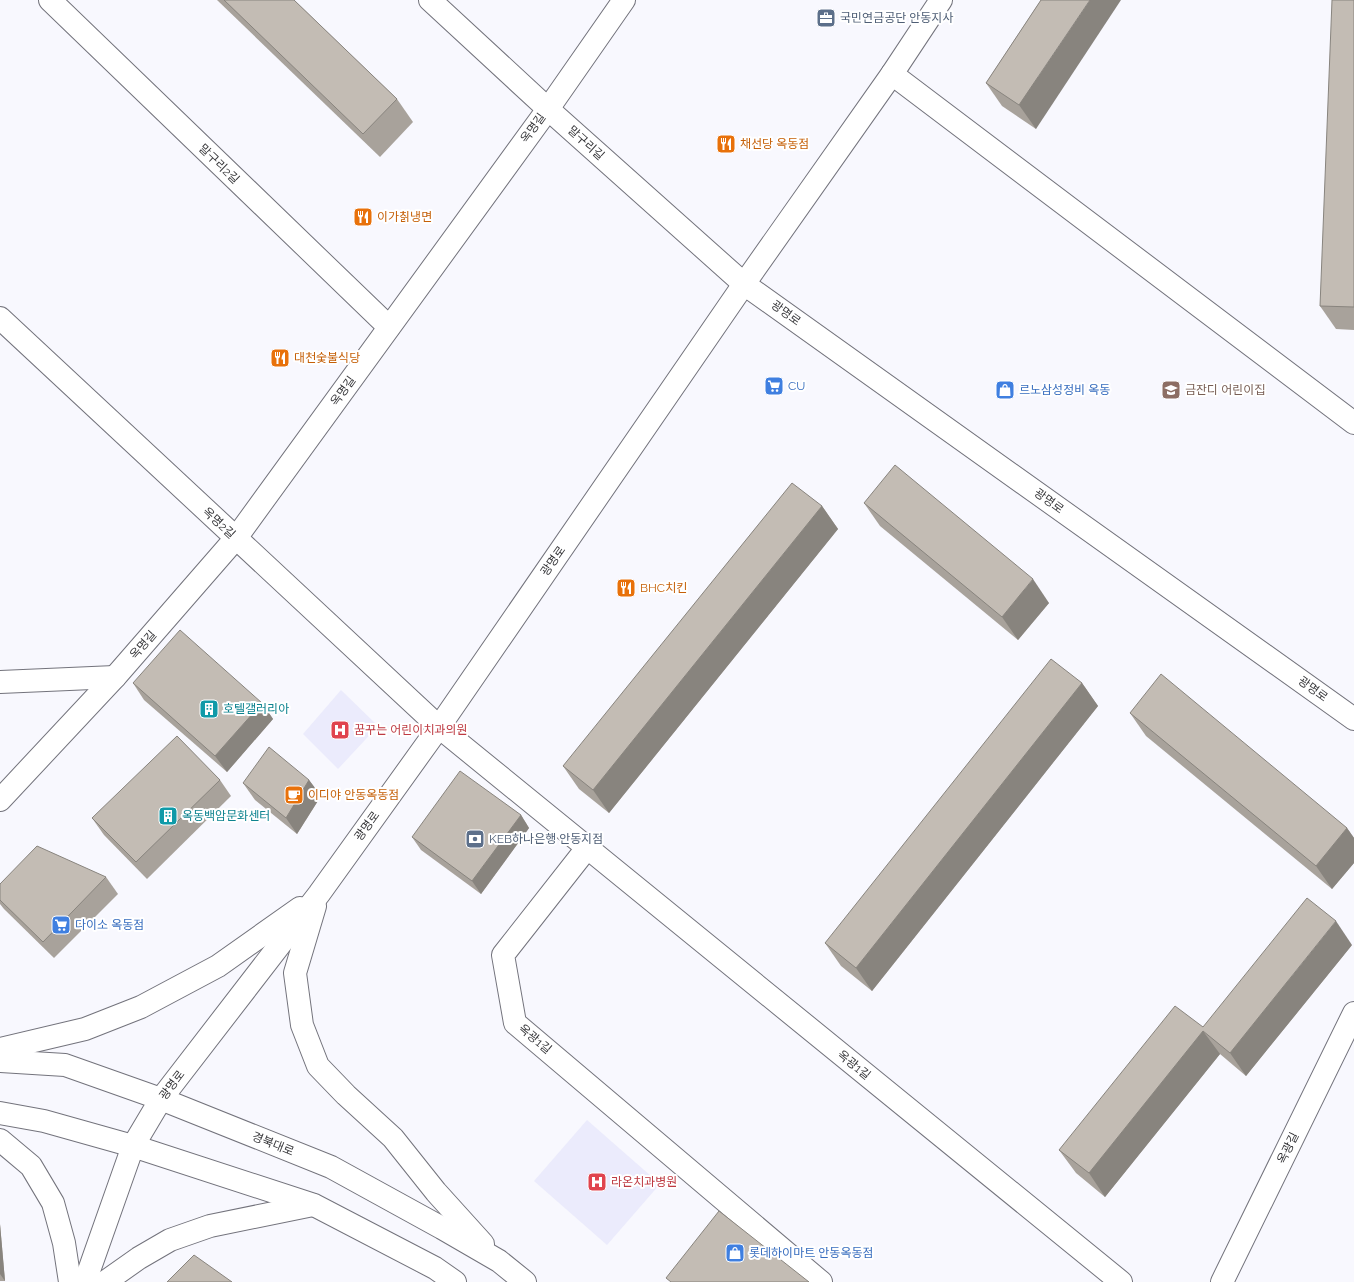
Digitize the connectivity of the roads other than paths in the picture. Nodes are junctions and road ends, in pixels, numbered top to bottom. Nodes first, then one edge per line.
1 (50, 0) edge
2 (430, 0) edge
3 (624, 0) edge
4 (941, 0) edge
5 (892, 74) junction
6 (548, 109) junction
7 (744, 284) junction
8 (0, 318) edge
9 (389, 327) junction
10 (1354, 423) edge
11 (236, 538) junction
12 (115, 677) junction
13 (0, 682) edge
14 (1354, 719) edge
15 (439, 727) junction
16 (0, 800) edge
17 (587, 848) junction
18 (318, 894) junction
19 (1354, 1013) edge
20 (0, 1048) edge
21 (0, 1060) edge
22 (161, 1099) junction
23 (0, 1113) edge
24 (0, 1140) edge
25 (133, 1146) junction
26 (314, 1205) junction
27 (499, 1261) junction
28 (70, 1282) edge
29 (85, 1282) edge
30 (105, 1282) edge
31 (455, 1282) edge
32 (525, 1282) edge
33 (821, 1282) edge
34 (1122, 1282) edge
35 (1222, 1282) edge

1 - 9 street, 말구리2길
2 - 6 street, 말구리길
3 - 6 street, 옥명길
4 - 5 street, 광명로
5 - 7 street, 광명로
5 - 10 street
6 - 7 street, 말구리길
6 - 9 street, 옥명길
7 - 14 street, 광명로
7 - 15 street, 광명로
8 - 11 street, 옥명2길
9 - 11 street, 옥명길
11 - 12 street, 옥명길
11 - 15 street, 옥명2길
12 - 13 street
12 - 16 street, 옥명길
15 - 17 street, 옥광1길
15 - 18 street, 광명로
17 - 33 street, 옥광1길
17 - 34 street, 옥광1길
18 - 20 street
18 - 22 street, 광명로
18 - 27 street
19 - 35 street, 옥광길
21 - 22 street, 경북대로
22 - 25 street, 광명로
22 - 27 street, 경북대로
23 - 25 street
24 - 28 street
25 - 26 street
25 - 29 street, 광명로
26 - 30 street
26 - 31 street
27 - 32 street, 경북대로

